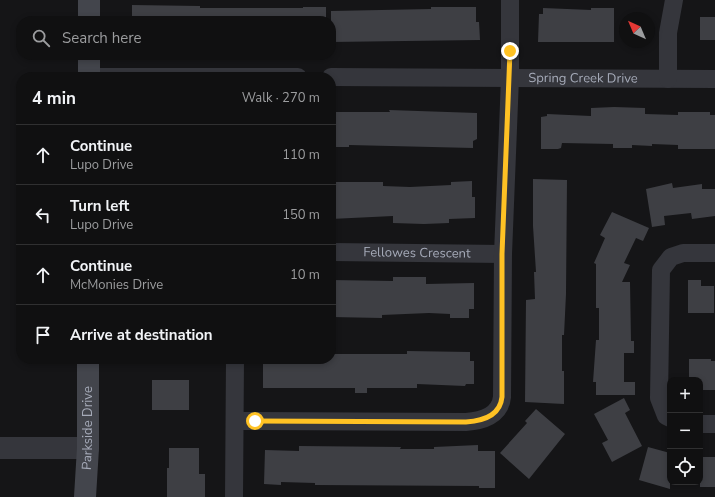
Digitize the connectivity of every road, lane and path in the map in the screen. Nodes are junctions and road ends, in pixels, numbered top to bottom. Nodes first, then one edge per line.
1 (90, 0) edge
2 (510, 0) edge
3 (674, 0) edge
4 (89, 16) edge
5 (89, 60) edge
6 (89, 72) edge
7 (336, 77) edge
8 (510, 78) junction
9 (668, 79) junction
10 (715, 79) edge
11 (336, 252) edge
12 (715, 253) edge
13 (502, 254) junction
14 (88, 364) edge
15 (235, 364) edge
16 (667, 416) edge
17 (235, 421) junction
18 (703, 424) edge
19 (715, 424) edge
20 (0, 448) edge
21 (88, 448) junction
22 (85, 497) edge
23 (234, 497) edge

1 - 4 main road
2 - 8 street
3 - 9 street
5 - 6 main road
7 - 8 street, Spring Creek Drive
8 - 9 street, Spring Creek Drive
8 - 13 street
9 - 10 street, Spring Creek Drive
11 - 13 street, Fellowes Crescent
12 - 16 street
13 - 17 street
14 - 21 main road, Parkside Drive
15 - 17 street
17 - 23 street
18 - 19 street
20 - 21 street
21 - 22 main road, Parkside Drive

